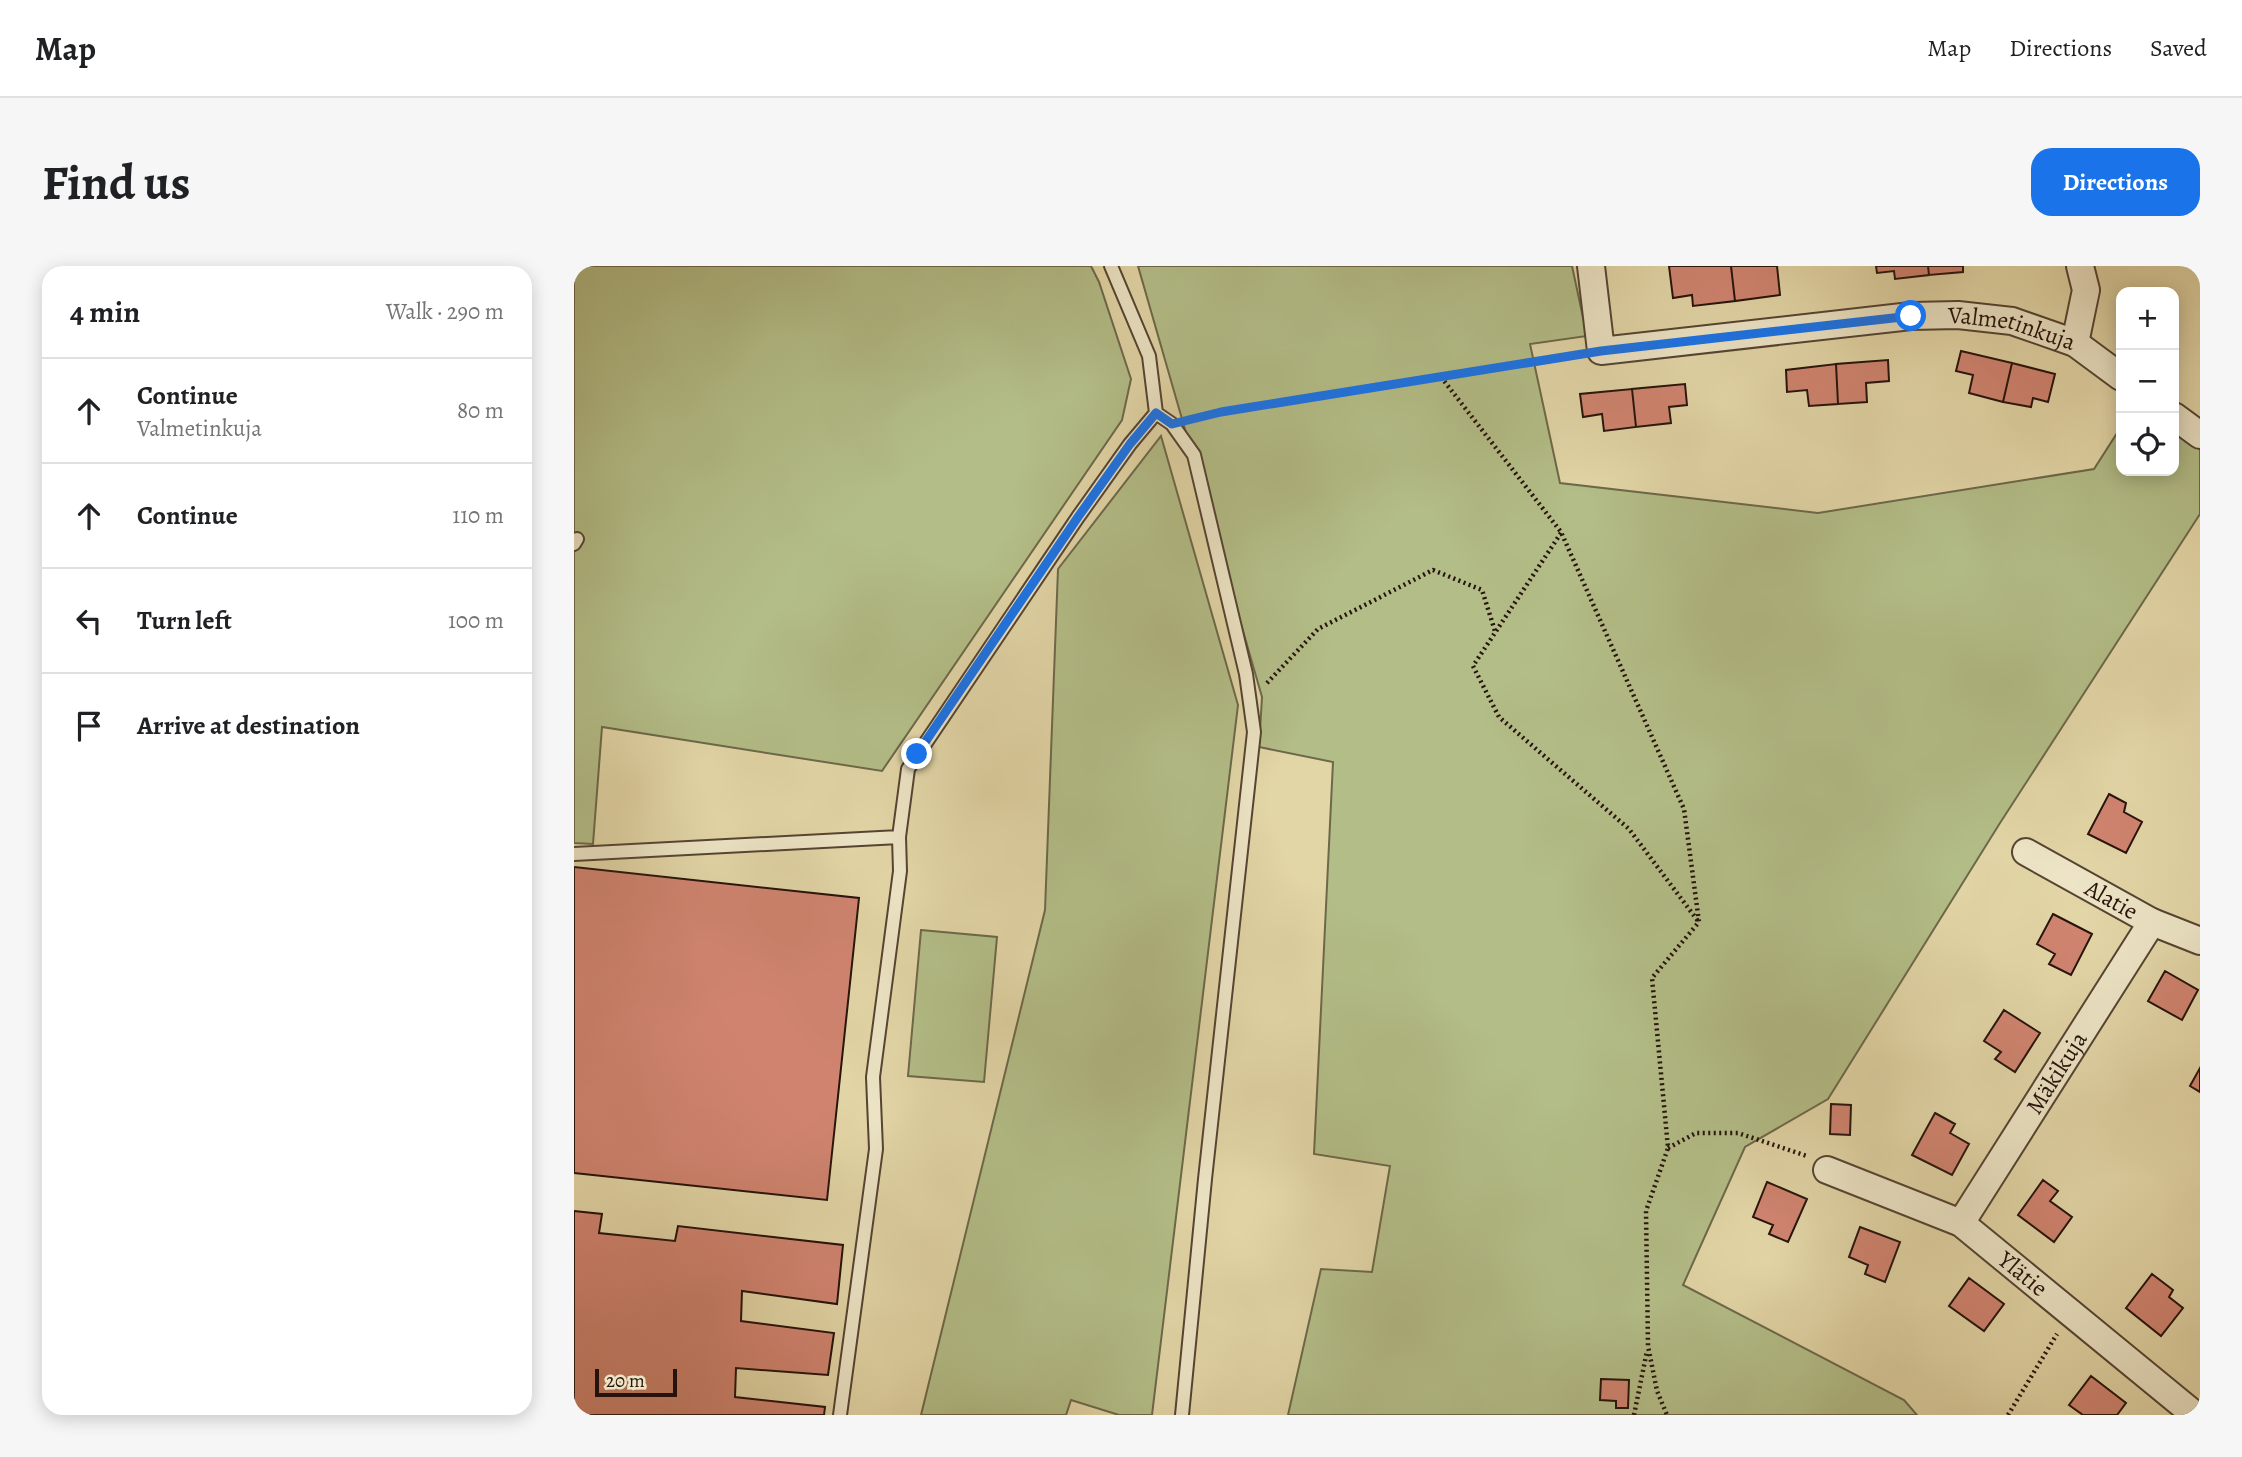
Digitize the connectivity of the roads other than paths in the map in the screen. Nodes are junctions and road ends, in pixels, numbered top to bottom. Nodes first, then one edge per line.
1 (1111, 266) edge
2 (1591, 266) edge
3 (2080, 266) edge
4 (2075, 343) junction
5 (2116, 373) edge
6 (1156, 413) junction
7 (2179, 420) edge
8 (2200, 435) edge
9 (899, 837) junction
10 (2026, 852) dead end
11 (574, 854) edge
12 (2152, 922) junction
13 (2200, 941) edge
14 (1827, 1170) road end
15 (1961, 1223) junction
16 (840, 1415) edge
17 (1182, 1415) edge
18 (2195, 1415) edge

1 - 6 lane
2 - 4 street, Valmetinkuja
3 - 4 street
4 - 5 street, Valmetinkuja
6 - 9 lane
6 - 17 lane
7 - 8 street
9 - 11 lane
9 - 16 lane
10 - 12 street, Alatie
12 - 13 street, Alatie
12 - 15 street, Mäkikuja
14 - 15 street, Ylätie
15 - 18 street, Ylätie

